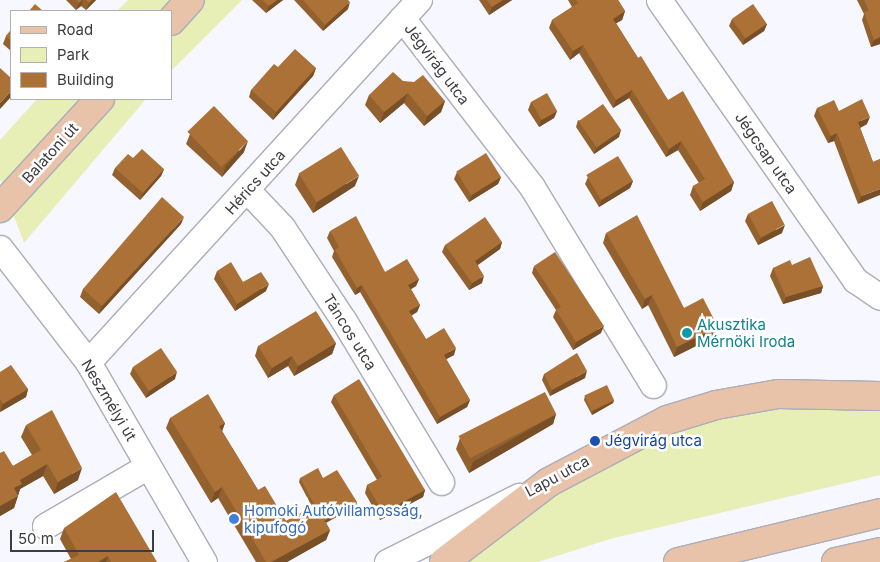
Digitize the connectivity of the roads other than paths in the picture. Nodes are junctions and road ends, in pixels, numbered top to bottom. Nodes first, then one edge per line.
1 (190, 0) edge
2 (419, 0) edge
3 (659, 0) edge
4 (402, 18) junction
5 (172, 20) edge
6 (99, 100) edge
7 (248, 191) junction
8 (0, 208) edge
9 (0, 248) edge
10 (872, 293) edge
11 (88, 362) junction
12 (653, 385) dead end
13 (880, 396) edge
14 (148, 466) junction
15 (441, 482) dead end
16 (548, 482) junction
17 (880, 513) edge
18 (45, 526) dead end
19 (880, 552) edge
20 (204, 562) edge
21 (387, 562) edge
22 (444, 562) edge
23 (678, 562) edge
24 (836, 562) edge

1 - 5 main road
2 - 4 street, Hérics utca
3 - 10 street, Jégcsap utca
4 - 7 street, Hérics utca
4 - 12 street, Jégvirág utca
6 - 8 main road, Balatoni út
7 - 11 street, Hérics utca
7 - 15 street, Táncos utca
9 - 11 street, Neszmélyi út
11 - 14 street, Neszmélyi út
13 - 16 main road, Lapu utca
14 - 18 street
14 - 20 street, Neszmélyi út
16 - 21 street, Lapu utca
16 - 22 main road
17 - 23 main road
19 - 24 main road

